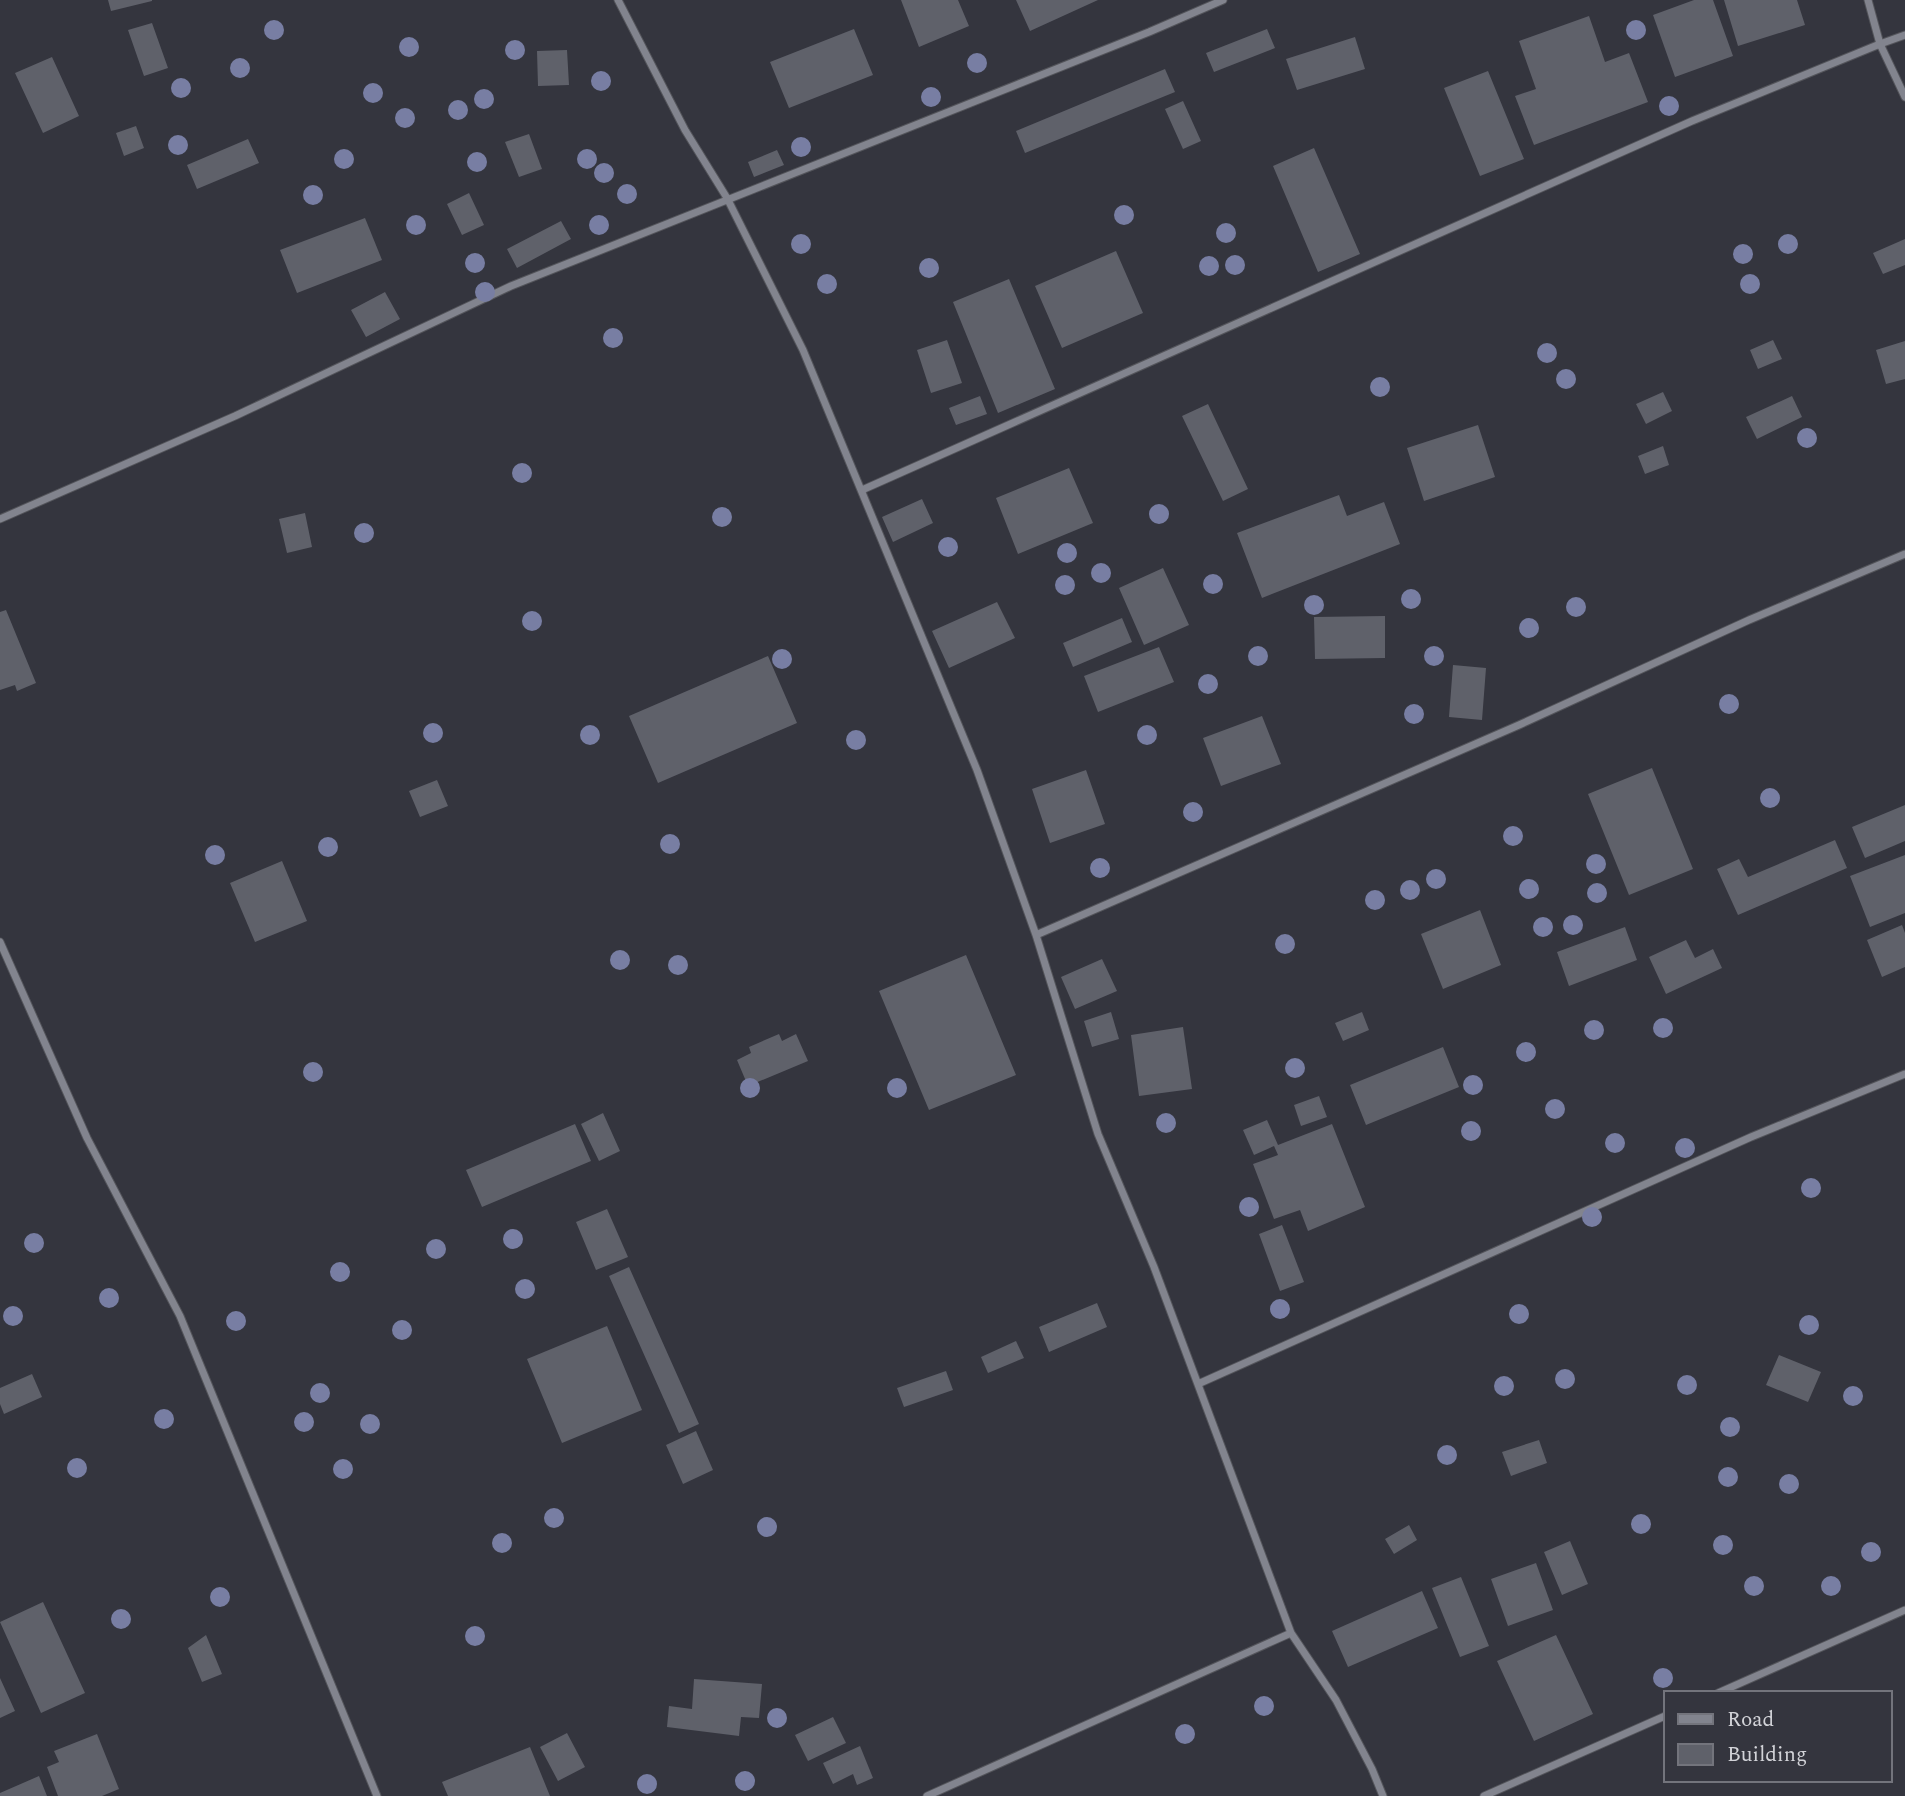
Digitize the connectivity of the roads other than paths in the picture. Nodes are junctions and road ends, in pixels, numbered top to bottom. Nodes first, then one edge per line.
1 (618, 0) edge
2 (1223, 0) edge
3 (1868, 0) edge
4 (1905, 35) edge
5 (1880, 44) junction
6 (1905, 97) edge
7 (727, 198) junction
8 (862, 491) junction
9 (0, 519) edge
10 (1905, 554) edge
11 (1036, 936) junction
12 (0, 942) edge
13 (1905, 1074) edge
14 (1198, 1384) junction
15 (1905, 1610) edge
16 (1291, 1633) junction
17 (1723, 1691) edge
18 (1664, 1716) edge
19 (377, 1796) edge
20 (927, 1796) edge
21 (1384, 1796) edge
22 (1484, 1796) edge

1 - 7 street
2 - 7 street
3 - 5 street
4 - 5 street
5 - 6 street
5 - 8 street
7 - 8 street
7 - 9 street
8 - 11 street
10 - 11 street
11 - 14 street
12 - 19 street
13 - 14 street
14 - 16 street
15 - 17 street
16 - 20 street
16 - 21 street
18 - 22 street

